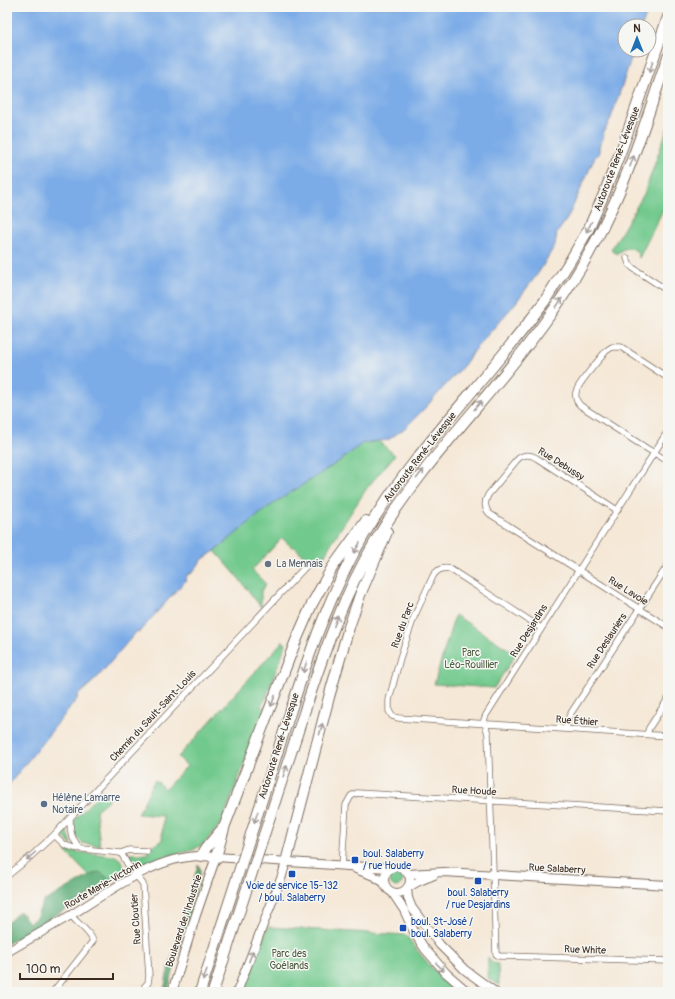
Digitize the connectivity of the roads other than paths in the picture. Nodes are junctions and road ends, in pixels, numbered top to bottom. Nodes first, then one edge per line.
1 (668, 17) edge
2 (668, 57) edge
3 (627, 258) dead end
4 (668, 291) edge
5 (668, 378) edge
6 (668, 431) edge
7 (654, 453) junction
8 (668, 461) edge
9 (409, 468) junction
10 (397, 506) junction
11 (617, 510) junction
12 (308, 564) dead end
13 (668, 565) edge
14 (578, 570) junction
15 (639, 609) junction
16 (668, 627) edge
17 (541, 628) junction
18 (668, 699) edge
19 (486, 724) junction
20 (566, 729) junction
21 (647, 734) junction
22 (668, 736) edge
23 (490, 800) junction
24 (668, 811) edge
25 (70, 818) junction
26 (226, 825) junction
27 (54, 835) junction
28 (81, 849) junction
29 (147, 852) dead end
30 (121, 853) junction
31 (201, 856) junction
32 (216, 857) junction
33 (286, 862) junction
34 (345, 866) junction
35 (391, 868) junction
36 (444, 872) junction
37 (408, 874) junction
38 (136, 875) junction
39 (492, 875) junction
40 (7, 876) edge
41 (384, 882) junction
42 (668, 885) edge
43 (408, 888) junction
44 (392, 892) junction
45 (71, 914) junction
46 (7, 952) edge
47 (501, 956) joint
48 (668, 961) edge
49 (145, 986) dead end
50 (52, 992) edge
51 (172, 992) edge
52 (200, 992) edge
53 (213, 992) edge
54 (237, 992) edge
55 (468, 992) edge
56 (496, 992) edge

1 -> 9 highway, Autoroute René-Lévesque
10 -> 2 highway, Autoroute René-Lévesque
3 - 4 street
5 - 7 street
6 - 7 street, Rue Desjardins
7 - 8 street
7 - 11 street, Rue Desjardins
9 -> 26 highway
9 -> 52 highway, Autoroute René-Lévesque, bridge
33 -> 10 highway
53 -> 10 highway, Autoroute René-Lévesque, bridge
11 - 14 street, Rue Desjardins
11 - 14 street, Rue Debussy
12 - 25 street, Chemin du Sault-Saint-Louis
13 - 15 street, Rue Deslauriers
14 - 15 street, Rue Lavoie
14 - 17 street, Rue Desjardins
15 - 16 street, Rue Lavoie
15 - 20 street, Rue Deslauriers
17 - 19 street, Rue Desjardins
17 - 19 street, Rue du Parc
18 - 21 street
19 - 20 street, Rue Éthier
19 - 23 street, Rue Desjardins
20 - 21 street, Rue Éthier
21 - 22 street, Rue Éthier
23 - 24 street, Rue Houde
23 - 34 street, Rue Houde
23 - 39 street, Rue Desjardins
25 - 27 street, Chemin du Sault-Saint-Louis
25 - 28 street
26 - 31 highway
26 - 32 highway
27 - 28 street
27 -> 40 street, Chemin du Sault-Saint-Louis
28 - 30 street
29 - 30 street
30 - 38 street
31 - 32 street, Route Marie-Victorin
31 - 38 street, Route Marie-Victorin
32 - 33 street
32 - 51 street, Boulevard de l'Industrie
33 - 34 street
54 -> 33 street
34 - 35 street
34 - 41 street
35 - 37 street
35 - 41 street
36 - 37 street, Rue Salaberry
36 - 39 street, Rue Salaberry
36 - 43 street, Rue Salaberry
37 - 43 street
38 - 45 street, Route Marie-Victorin
38 - 49 street, Rue Cloutier
39 - 42 street, Rue Salaberry
39 - 47 street, Rue Desjardins
41 - 44 street
43 - 44 street
43 - 56 street
44 -> 55 street
45 - 46 street, Route Marie-Victorin
45 - 50 street
47 - 48 street, Rue White

